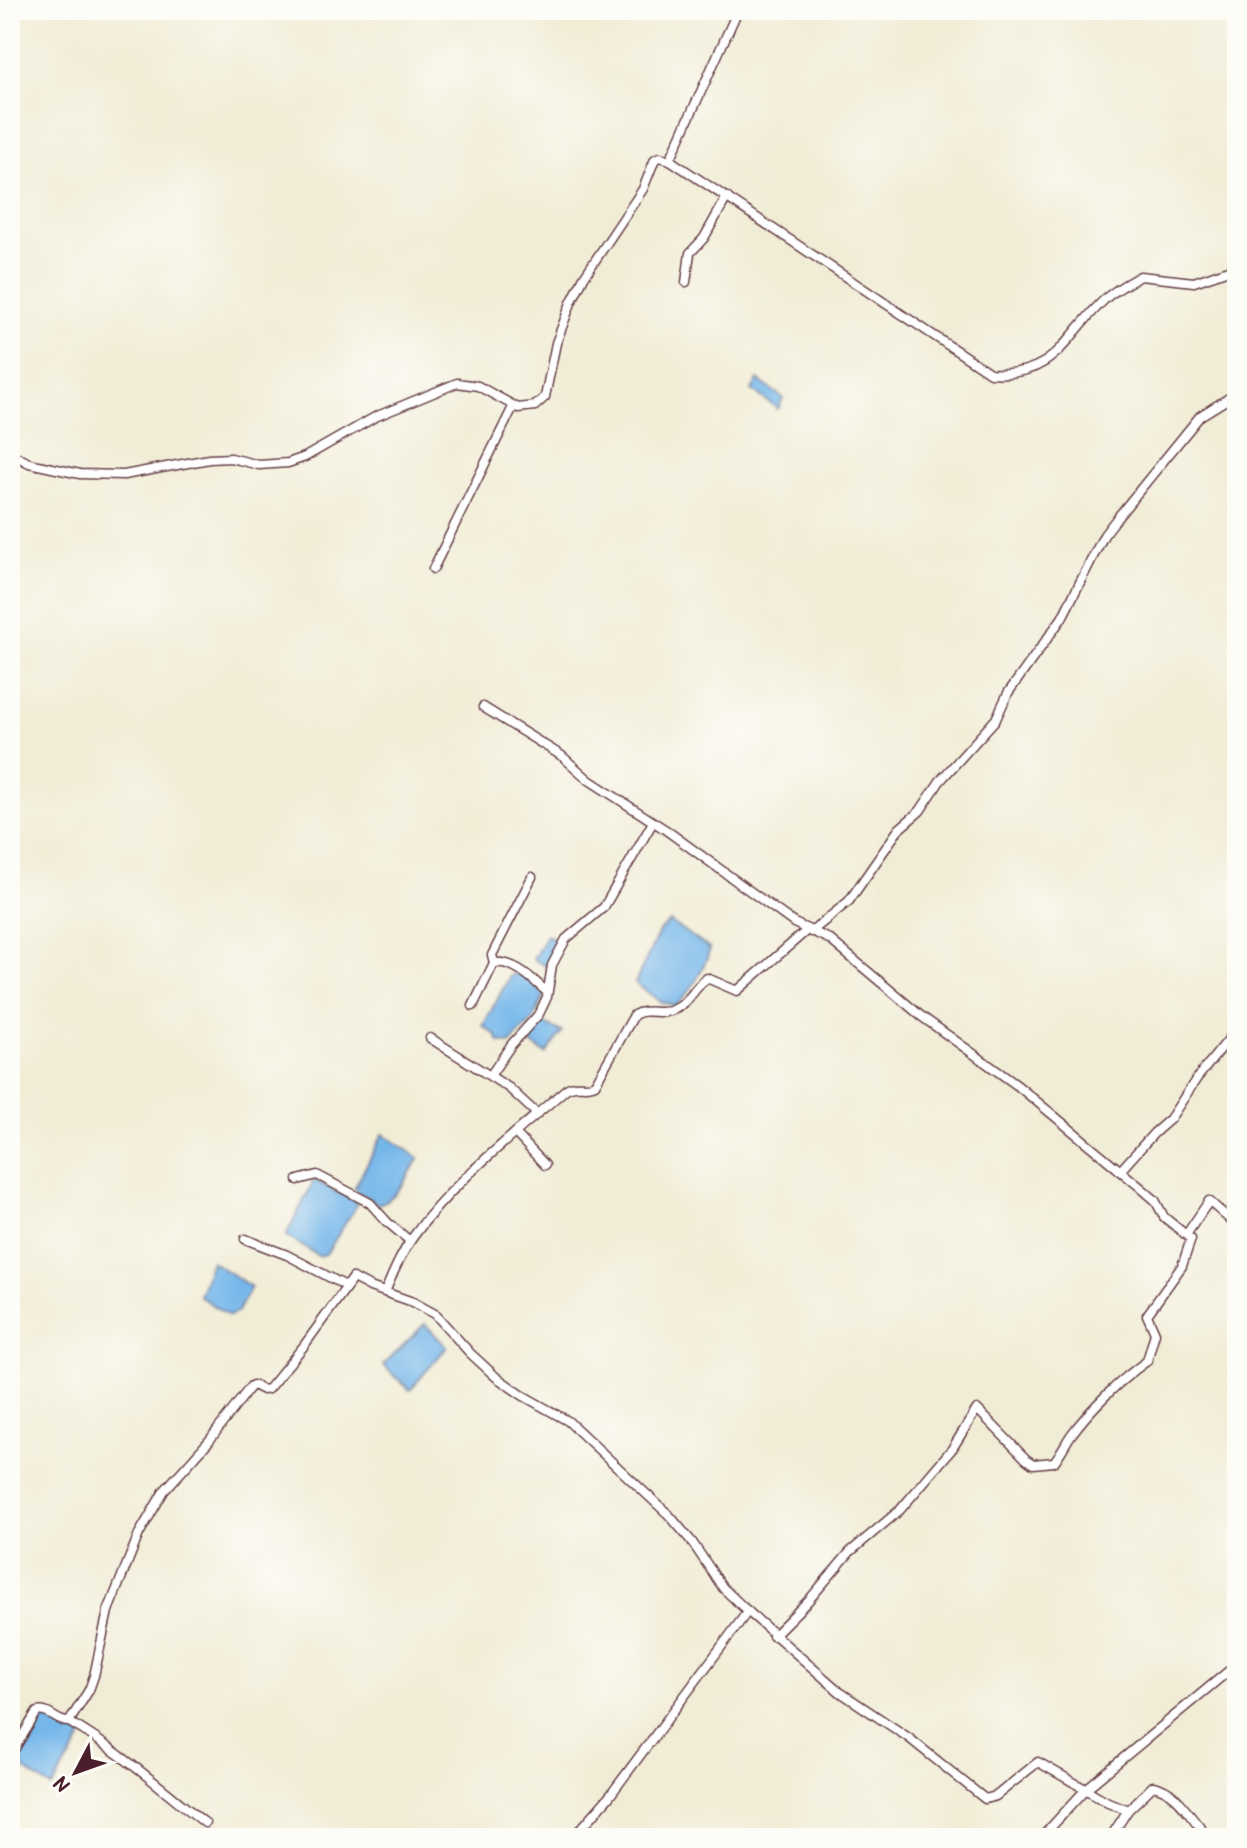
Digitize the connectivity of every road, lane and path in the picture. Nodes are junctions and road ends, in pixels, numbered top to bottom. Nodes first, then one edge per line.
1 (738, 10) edge
2 (670, 160) junction
3 (727, 197) junction
4 (1237, 267) edge
5 (686, 282) dead end
6 (1237, 393) edge
7 (513, 407) junction
8 (10, 453) edge
9 (433, 569) dead end
10 (483, 707) dead end
11 (653, 822) junction
12 (532, 877) dead end
13 (809, 931) junction
14 (494, 963) junction
15 (546, 991) junction
16 (473, 1006) dead end
17 (1237, 1029) edge
18 (430, 1038) dead end
19 (490, 1076) junction
20 (537, 1114) junction
21 (515, 1133) junction
22 (545, 1165) dead end
23 (1120, 1171) junction
24 (298, 1180) dead end
25 (1237, 1226) edge
26 (1186, 1235) junction
27 (245, 1239) dead end
28 (410, 1241) junction
29 (346, 1286) junction
30 (385, 1292) junction
31 (748, 1611) junction
32 (774, 1635) junction
33 (1237, 1664) edge
34 (69, 1722) junction
35 (10, 1756) edge
36 (1085, 1790) junction
37 (1128, 1810) junction
38 (205, 1823) dead end
39 (573, 1838) edge
40 (1041, 1838) edge
41 (1110, 1838) edge
42 (1211, 1838) edge

1 - 2 street
2 - 3 street
2 - 7 street
3 - 4 street
3 - 5 street
6 - 13 street
7 - 8 street
7 - 9 street
10 - 11 street
11 - 13 street
11 - 15 street
12 - 14 street
13 - 20 street
13 - 23 street
14 - 15 street
14 - 16 street
15 - 19 street
17 - 23 street
18 - 19 street
19 - 20 street
20 - 21 street
21 - 22 street
21 - 28 street
23 - 26 street
24 - 28 street
25 - 26 street
26 - 32 street
27 - 29 street
28 - 30 street
29 - 30 street
29 - 34 street
30 - 31 street
31 - 32 street
31 - 39 street
32 - 36 street
33 - 36 street
34 - 35 street
34 - 38 street
36 - 37 street
36 - 40 street
37 - 41 street
37 - 42 street

